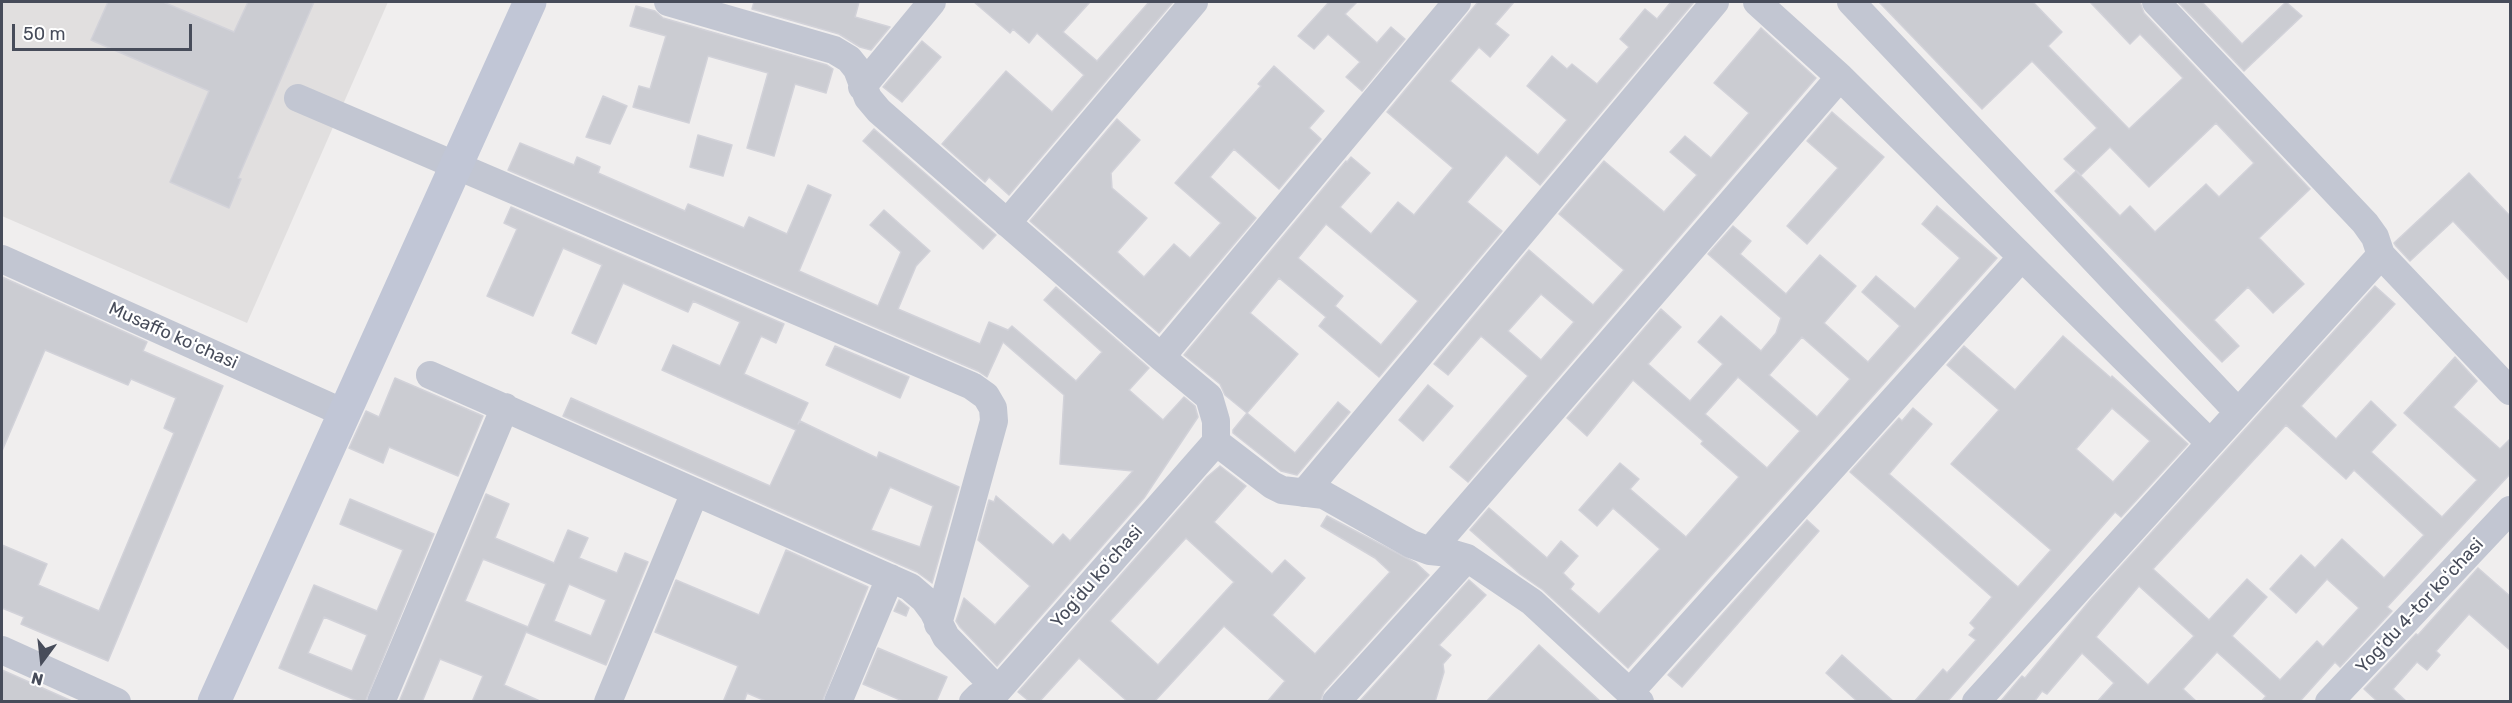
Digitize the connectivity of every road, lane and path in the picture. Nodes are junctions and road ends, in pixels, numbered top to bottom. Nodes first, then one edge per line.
1 (530, 2) edge
2 (668, 2) edge
3 (932, 2) edge
4 (1194, 2) edge
5 (1457, 2) edge
6 (1715, 2) edge
7 (1757, 2) edge
8 (1851, 2) edge
9 (2156, 2) edge
10 (1840, 77) junction
11 (862, 87) junction
12 (298, 98) dead end
13 (456, 166) junction
14 (1007, 223) junction
15 (2381, 255) junction
16 (2022, 257) junction
17 (2, 259) edge
18 (1161, 357) junction
19 (430, 375) dead end
20 (2511, 391) edge
21 (505, 408) junction
22 (2238, 412) junction
23 (344, 413) junction
24 (1216, 442) junction
25 (2210, 443) junction
26 (695, 492) junction
27 (1304, 493) junction
28 (2511, 510) edge
29 (1430, 551) junction
30 (1467, 558) junction
31 (890, 578) junction
32 (938, 624) junction
33 (2, 650) edge
34 (985, 696) edge
35 (1635, 697) edge
36 (117, 702) edge
37 (214, 702) edge
38 (381, 702) edge
39 (608, 702) edge
40 (838, 702) edge
41 (1336, 702) edge
42 (1976, 702) edge
43 (2329, 702) edge

1 - 13 street
2 - 11 street
3 - 11 street
4 - 14 street
5 - 18 street
6 - 27 street
7 - 10 street
8 - 22 street
9 - 15 street
10 - 16 street
10 - 29 street
11 - 14 street
12 - 13 street
13 - 23 street
13 - 32 street
14 - 18 street
15 - 20 street
15 - 22 street
16 - 25 street
16 - 35 street
17 - 23 street, Musaffo koʻchasi
18 - 24 street
19 - 21 street
21 - 26 street
21 - 38 street
22 - 25 street
23 - 37 street
24 - 27 street
24 - 34 street, Yogʻdu koʻchasi
25 - 42 street
26 - 31 street
26 - 39 street
27 - 29 street
28 - 43 street, Yogʻdu 4-tor koʻchasi
29 - 30 street
30 - 35 street
30 - 41 street
31 - 32 street
31 - 40 street
32 - 34 street
33 - 36 street

